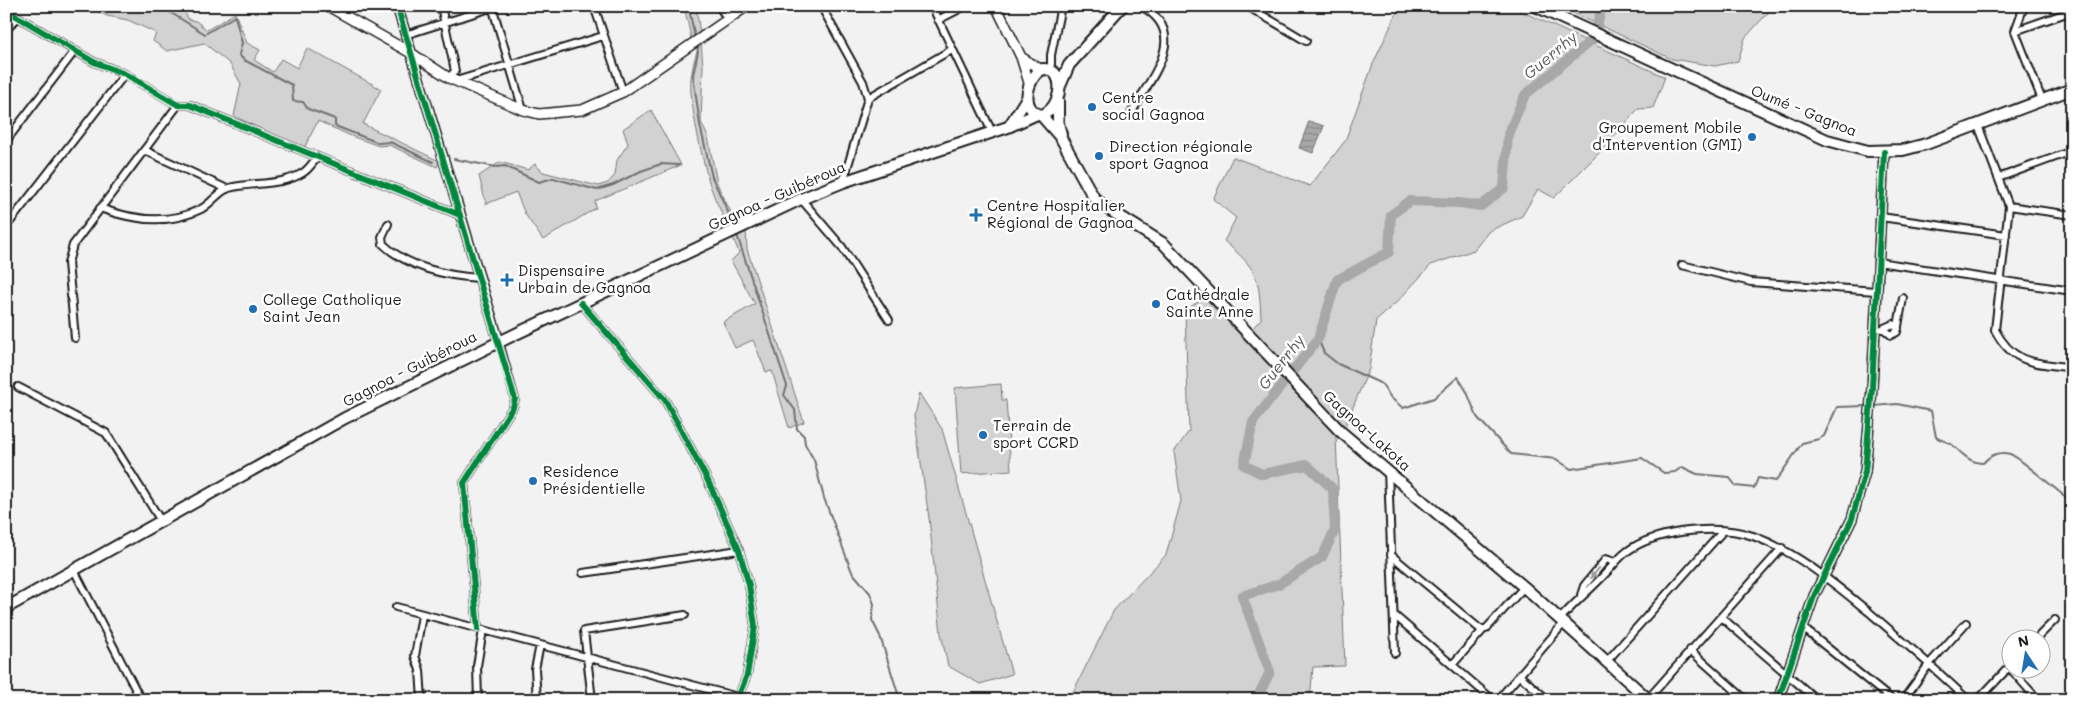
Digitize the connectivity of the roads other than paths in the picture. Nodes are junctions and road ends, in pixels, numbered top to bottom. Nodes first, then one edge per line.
1 (328, 6) edge
2 (397, 6) edge
3 (441, 6) edge
4 (594, 6) edge
5 (719, 6) edge
6 (747, 6) edge
7 (821, 6) edge
8 (932, 6) edge
9 (965, 6) edge
10 (996, 6) edge
11 (1062, 6) edge
12 (1122, 6) edge
13 (1142, 6) edge
14 (1247, 6) edge
15 (1535, 6) edge
16 (2024, 6) edge
17 (494, 7) edge
18 (6, 10) edge
19 (2072, 11) edge
20 (17, 17) junction
21 (728, 20) junction
22 (938, 20) junction
23 (446, 22) junction
24 (6, 31) edge
25 (2015, 31) junction
26 (405, 35) junction
27 (603, 36) junction
28 (1306, 41) dead end
29 (951, 50) junction
30 (74, 52) junction
31 (411, 53) junction
32 (1021, 57) junction
33 (510, 65) junction
34 (1069, 65) junction
35 (1045, 69) junction
36 (125, 74) junction
37 (452, 80) junction
38 (1030, 86) junction
39 (2072, 89) edge
40 (623, 92) junction
41 (1059, 92) junction
42 (868, 98) junction
43 (1027, 98) junction
44 (2042, 100) junction
45 (178, 105) junction
46 (523, 110) junction
47 (1040, 114) junction
48 (1131, 114) dead end
49 (1978, 125) junction
50 (1010, 126) junction
51 (992, 132) junction
52 (6, 141) edge
53 (1066, 146) junction
54 (144, 150) junction
55 (2072, 151) edge
56 (1884, 152) junction
57 (317, 158) junction
58 (1998, 178) junction
59 (844, 182) junction
60 (227, 189) junction
61 (800, 199) junction
62 (2009, 206) junction
63 (100, 208) junction
64 (2070, 213) edge
65 (460, 215) junction
66 (1881, 217) junction
67 (388, 224) dead end
68 (6, 226) edge
69 (2006, 235) junction
70 (1878, 262) junction
71 (1682, 265) dead end
72 (479, 278) junction
73 (2001, 280) junction
74 (1876, 290) junction
75 (2072, 291) edge
76 (1903, 298) dead end
77 (581, 303) junction
78 (890, 320) dead end
79 (1879, 329) junction
80 (75, 338) dead end
81 (499, 342) junction
82 (2072, 368) edge
83 (18, 388) dead end
84 (1388, 470) junction
85 (161, 521) junction
86 (1723, 531) junction
87 (1782, 548) junction
88 (739, 550) junction
89 (1391, 555) junction
90 (74, 570) junction
91 (583, 574) dead end
92 (1824, 575) junction
93 (1524, 587) junction
94 (396, 607) dead end
95 (6, 608) edge
96 (422, 615) junction
97 (685, 615) dead end
98 (1394, 615) junction
99 (1721, 617) junction
100 (2055, 620) dead end
101 (1562, 621) junction
102 (1966, 623) dead end
103 (1803, 628) junction
104 (2047, 628) edge
105 (480, 629) junction
106 (1483, 630) junction
107 (540, 645) junction
108 (1690, 650) junction
109 (1395, 653) dead end
110 (588, 658) junction
111 (1607, 661) junction
112 (1930, 663) junction
113 (1452, 665) junction
114 (1519, 675) junction
115 (1787, 675) junction
116 (2000, 677) edge
117 (2019, 678) edge
118 (738, 699) edge
119 (1648, 699) edge
120 (141, 700) edge
121 (422, 700) edge
122 (478, 700) edge
123 (537, 700) edge
124 (592, 700) edge
125 (1493, 700) edge
126 (1498, 700) edge
127 (1548, 700) edge
128 (1746, 700) edge
129 (1778, 700) edge
130 (1816, 700) edge
131 (1892, 700) edge
132 (1903, 700) edge
133 (1968, 700) edge
134 (1978, 700) edge
135 (2038, 700) edge

1 - 31 street
2 - 26 street
3 - 23 street
4 - 27 street
5 - 21 street
6 - 21 street
7 - 42 street
8 - 22 street
9 - 22 street
10 - 32 street
11 - 35 street
12 - 34 main road
13 - 48 street
14 - 28 street
15 - 56 main road, Oumé - Gagnoa
16 - 25 street
17 - 23 street
17 - 33 street
18 - 20 street
19 - 25 street
20 - 24 street
20 - 30 street
21 - 40 street
22 - 29 street
23 - 26 street
23 - 37 street
25 - 44 street
26 - 31 street
27 - 33 street
27 - 40 street
29 - 42 street
29 - 51 street
30 - 36 street
30 - 52 street
31 - 37 street
31 - 65 street
32 - 35 street
32 - 38 street
33 - 37 street
33 - 46 street
34 - 35 main road
34 - 41 main road
35 - 38 main road
35 - 41 main road
36 - 45 street
36 - 68 street
37 - 46 street
38 - 43 main road
39 - 44 main road, Oumé - Gagnoa
40 - 46 street
41 - 47 main road
41 - 53 main road, Gagnoa-Lakota
42 - 59 street
43 - 47 main road
43 - 50 main road
44 - 49 main road, Oumé - Gagnoa
45 - 54 street
45 - 57 street
47 - 50 main road, Gagnoa - Guibéroua
47 - 53 main road, Gagnoa-Lakota
49 - 56 main road, Oumé - Gagnoa
49 - 58 street
50 - 51 main road, Gagnoa - Guibéroua
51 - 59 main road, Gagnoa - Guibéroua
53 - 84 main road, Gagnoa-Lakota
54 - 60 street
54 - 63 street
55 - 58 street
56 - 66 street
57 - 60 street
57 - 65 street
58 - 62 street
59 - 61 main road, Gagnoa - Guibéroua
60 - 63 street
61 - 77 main road, Gagnoa - Guibéroua
61 - 78 street
62 - 64 street
62 - 69 street
63 - 80 street
65 - 72 street
66 - 69 street
66 - 70 street
67 - 72 street
69 - 73 street
70 - 73 street
70 - 74 street
71 - 74 street
72 - 81 street
73 - 75 street
73 - 82 street
74 - 79 street
76 - 79 street
77 - 81 main road, Gagnoa - Guibéroua
77 - 88 street
79 - 92 street
81 - 85 main road, Gagnoa - Guibéroua
81 - 105 street
83 - 85 street
84 - 89 street
84 - 93 main road, Gagnoa-Lakota
85 - 90 main road, Gagnoa - Guibéroua
86 - 87 street
86 - 101 street
86 - 111 street
87 - 92 street
87 - 99 street
88 - 91 street
88 - 118 street
89 - 98 street
89 - 106 street
90 - 95 main road, Gagnoa - Guibéroua
90 - 120 street
92 - 103 street
92 - 112 street
93 - 101 main road, Gagnoa-Lakota
93 - 106 street
94 - 96 street
96 - 105 street
96 - 121 street
97 - 110 street
98 - 109 street
98 - 113 street
99 - 108 street
99 - 115 street
100 - 104 street
101 - 111 main road, Gagnoa-Lakota
101 - 114 street
102 - 112 street
103 - 115 street
103 - 131 street
105 - 107 street
105 - 122 street
106 - 113 street
107 - 110 street
107 - 123 street
108 - 119 street
108 - 128 street
110 - 118 street
110 - 124 street
111 - 119 main road, Gagnoa-Lakota
112 - 132 street
112 - 133 street
113 - 125 street
114 - 126 street
114 - 127 street
115 - 129 street
115 - 130 street
116 - 134 street
117 - 135 street

